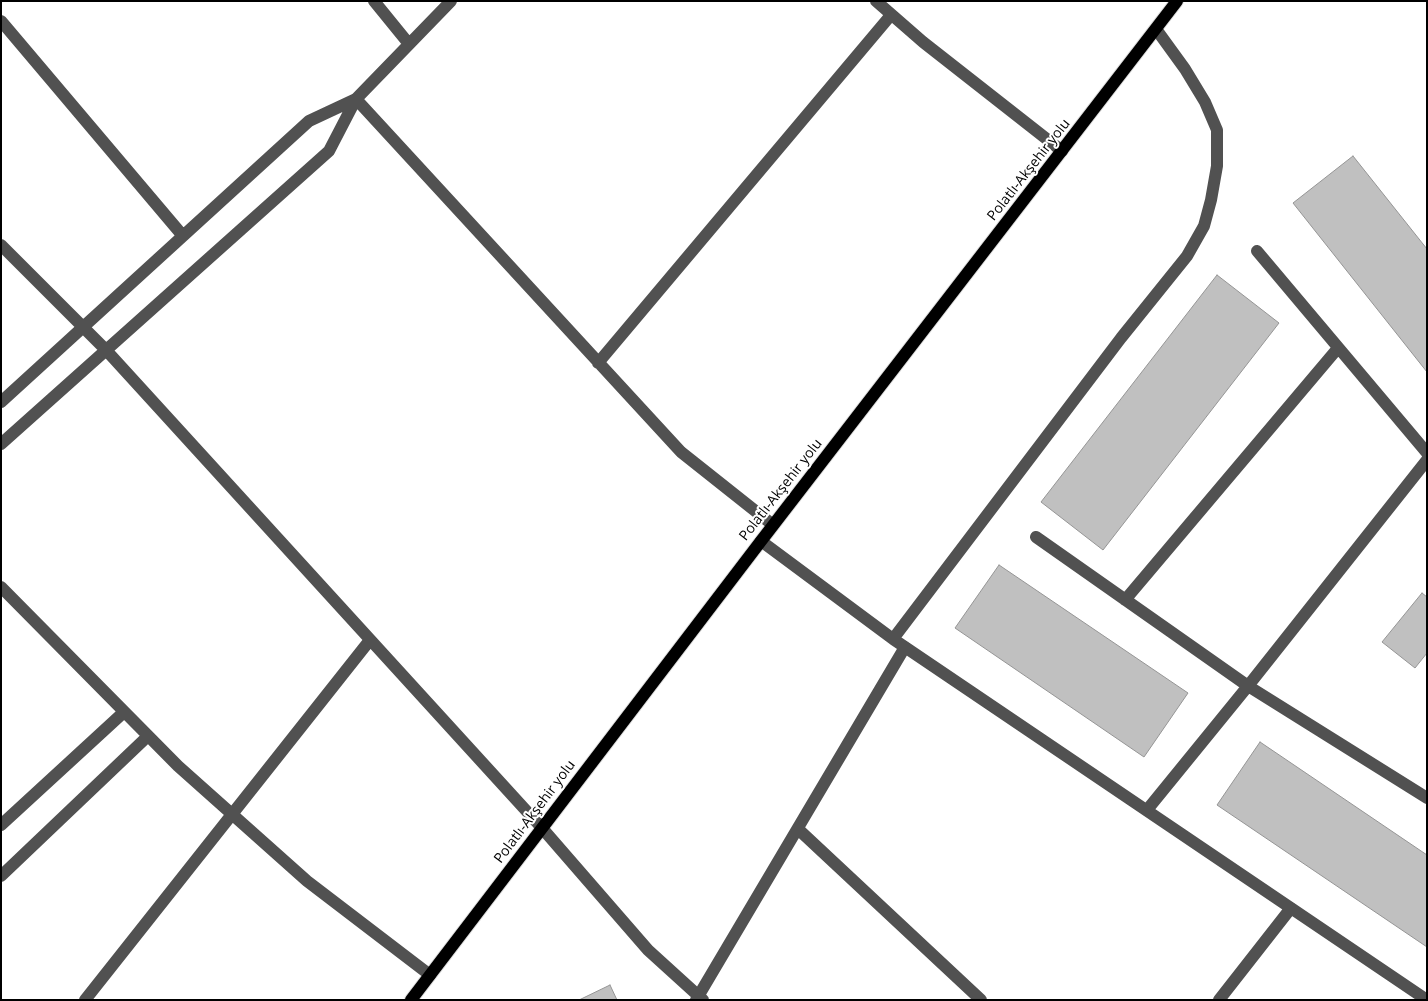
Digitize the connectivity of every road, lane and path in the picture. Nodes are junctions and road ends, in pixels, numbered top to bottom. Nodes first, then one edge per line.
1 (374, 1) edge
2 (451, 1) edge
3 (876, 1) edge
4 (1177, 1) edge
5 (891, 15) junction
6 (1, 22) edge
7 (1156, 29) junction
8 (409, 44) junction
9 (356, 99) junction
10 (1062, 151) junction
11 (183, 236) junction
12 (1, 245) edge
13 (1256, 251) dead end
14 (83, 328) junction
15 (1338, 348) junction
16 (106, 350) junction
17 (598, 363) junction
18 (1, 402) edge
19 (1, 444) edge
20 (1427, 453) edge
21 (1427, 460) edge
22 (773, 525) junction
23 (1036, 537) dead end
24 (761, 541) junction
25 (1, 587) edge
26 (1125, 600) junction
27 (893, 639) junction
28 (370, 640) junction
29 (905, 647) junction
30 (1248, 686) junction
31 (124, 712) junction
32 (148, 736) junction
33 (1427, 798) edge
34 (1147, 810) junction
35 (232, 814) junction
36 (1, 826) edge
37 (542, 828) junction
38 (798, 829) junction
39 (1, 876) edge
40 (1291, 908) junction
41 (430, 975) junction
42 (699, 998) edge
43 (86, 1000) edge
44 (411, 1000) edge
45 (981, 1000) edge
46 (1219, 1000) edge
47 (1427, 1000) edge

1 - 8 street
2 - 8 street
3 - 5 street
4 - 7 main road, Polatlı-Akşehir yolu
5 - 10 street
5 - 17 street
6 - 11 street
7 - 10 main road, Polatlı-Akşehir yolu
7 - 27 street
8 - 9 street
9 - 11 street
9 - 16 street
9 - 17 street
10 - 22 main road, Polatlı-Akşehir yolu
11 - 14 street
12 - 14 street
13 - 15 street
14 - 16 street
14 - 18 street
15 - 20 street
15 - 26 street
16 - 19 street
16 - 28 street
17 - 22 street
21 - 30 street
22 - 24 main road, Polatlı-Akşehir yolu
23 - 26 street
24 - 27 street
24 - 37 main road, Polatlı-Akşehir yolu
25 - 31 street
26 - 30 street
27 - 29 street
28 - 35 street
28 - 37 street
29 - 34 street
29 - 38 street
30 - 33 street
30 - 34 street
31 - 32 street
31 - 36 street
32 - 35 street
32 - 39 street
34 - 40 street
35 - 41 street
35 - 43 street
37 - 41 main road, Polatlı-Akşehir yolu
37 - 42 street
38 - 42 street
38 - 45 street
40 - 46 street
40 - 47 street
41 - 44 main road, Polatlı-Akşehir yolu

